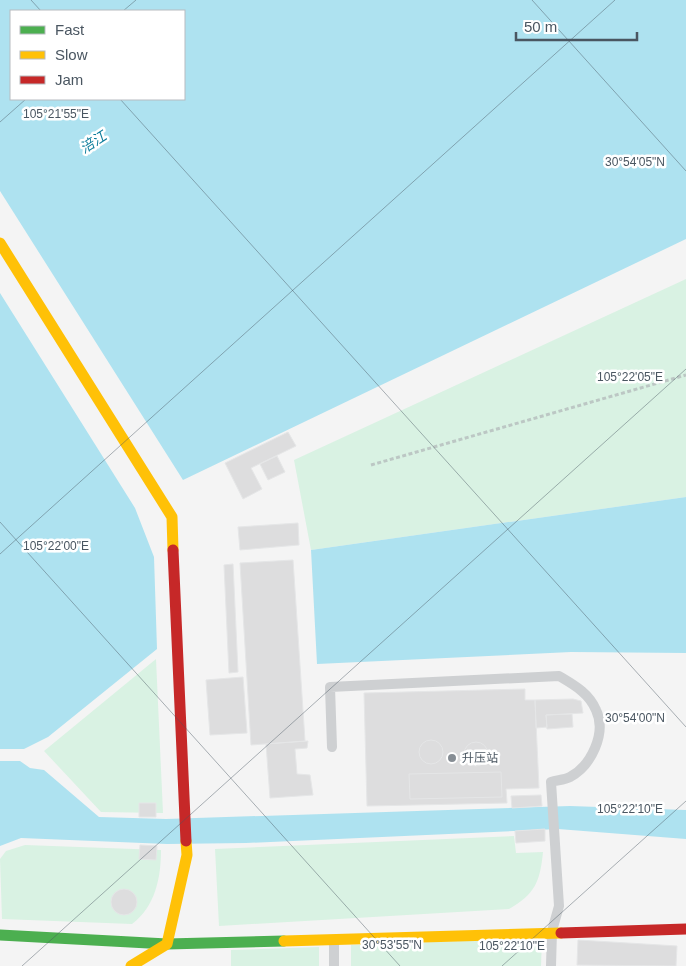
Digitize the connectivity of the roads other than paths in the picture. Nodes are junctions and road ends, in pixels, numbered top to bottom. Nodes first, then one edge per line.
1 (0, 243) edge
2 (332, 747) dead end
3 (686, 929) edge
4 (552, 931) junction
5 (0, 935) edge
6 (334, 938) junction
7 (167, 944) junction
8 (131, 966) edge
9 (334, 966) edge
10 (551, 966) edge

1 - 7 street
2 - 4 lane
3 - 4 street
4 - 6 street
4 - 10 lane
5 - 7 street
6 - 7 street
6 - 9 lane
7 - 8 street

